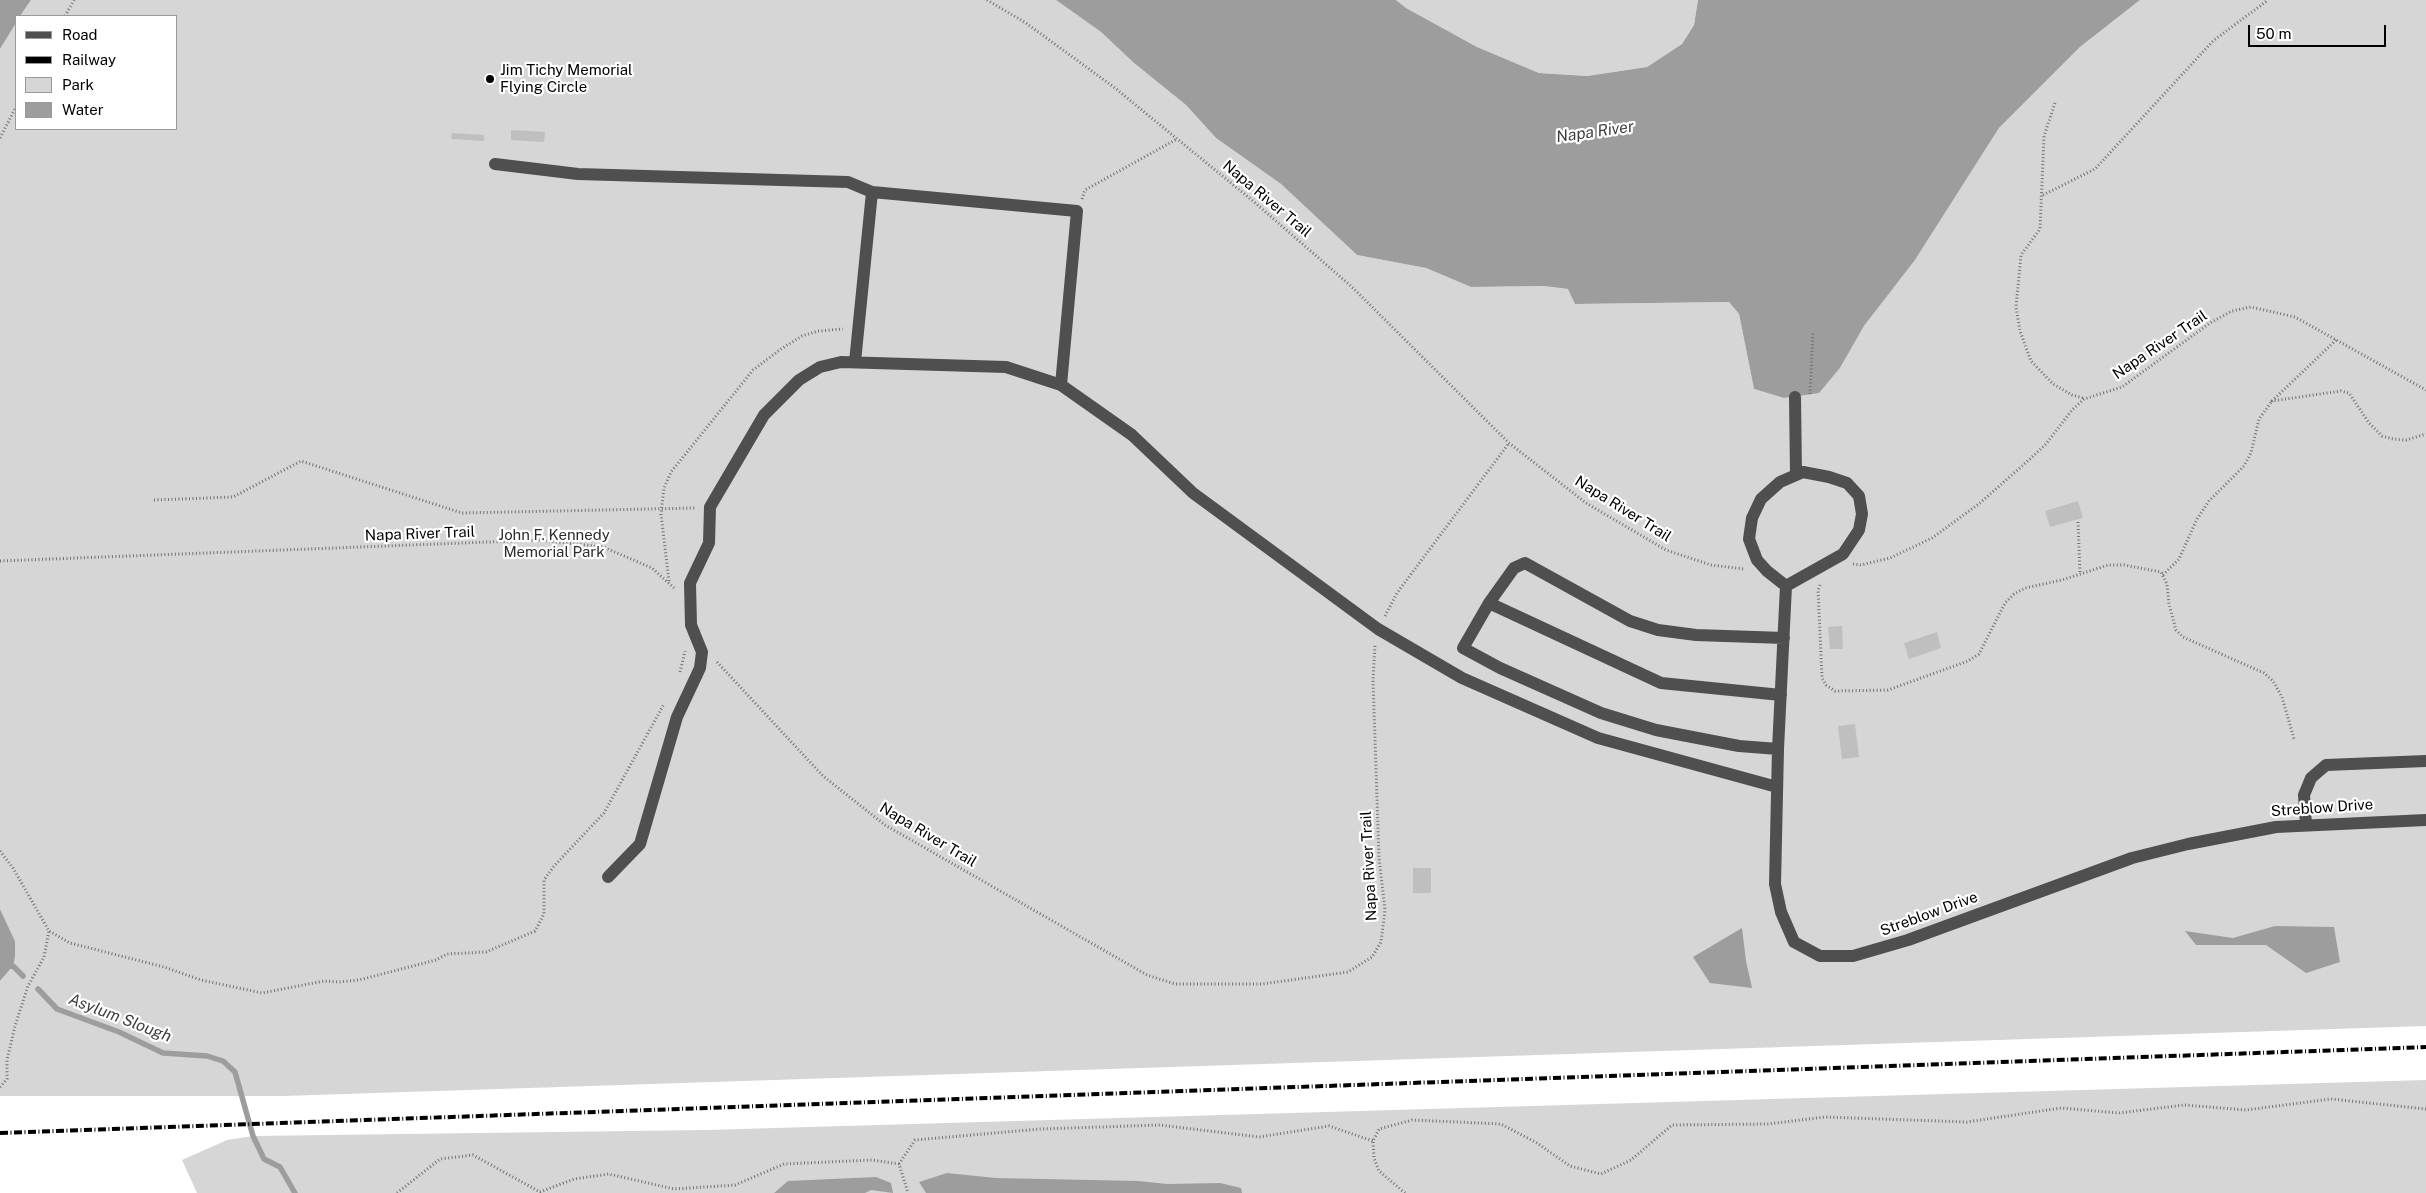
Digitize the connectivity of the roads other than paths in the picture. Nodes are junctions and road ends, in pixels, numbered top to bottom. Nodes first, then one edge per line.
1 (495, 164) dead end
2 (872, 192) junction
3 (855, 362) junction
4 (1061, 385) junction
5 (1795, 396) dead end
6 (1796, 474) junction
7 (1786, 586) junction
8 (1488, 603) junction
9 (1784, 638) junction
10 (1781, 695) junction
11 (1778, 749) junction
12 (2426, 761) edge
13 (1776, 787) junction
14 (2426, 820) edge
15 (2306, 825) junction
16 (608, 877) dead end

1 - 2 street
2 - 3 street
2 - 4 street
3 - 4 street
3 - 16 street
4 - 13 street
5 - 6 street
6 - 7 street
6 - 7 street
7 - 9 street, Streblow Drive
8 - 9 street
8 - 10 street
8 - 11 street
9 - 10 street, Streblow Drive
10 - 11 street, Streblow Drive
11 - 13 street, Streblow Drive
12 - 15 street
13 - 15 street, Streblow Drive
14 - 15 street, Streblow Drive

